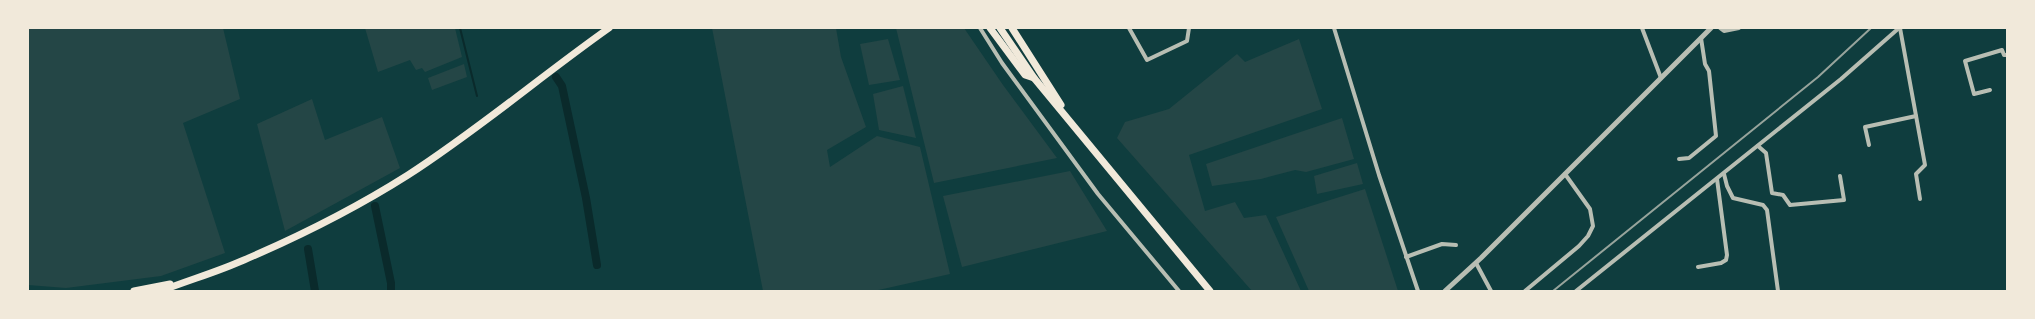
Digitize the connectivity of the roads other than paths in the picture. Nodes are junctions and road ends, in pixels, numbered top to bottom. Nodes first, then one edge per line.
1 (609, 28) edge
2 (980, 28) edge
3 (990, 28) edge
4 (1000, 28) edge
5 (1012, 28) edge
6 (1129, 28) edge
7 (1189, 28) edge
8 (1334, 28) edge
9 (1642, 28) edge
10 (1711, 28) edge
11 (1720, 28) edge
12 (1739, 28) edge
13 (1900, 28) edge
14 (1700, 38) junction
15 (2007, 55) edge
16 (1034, 78) junction
17 (1661, 78) junction
18 (1990, 90) dead end
19 (1916, 116) junction
20 (1070, 121) junction
21 (1869, 144) dead end
22 (1758, 146) junction
23 (1679, 159) dead end
24 (1565, 174) junction
25 (1724, 174) junction
26 (1840, 176) dead end
27 (1717, 179) junction
28 (1920, 199) dead end
29 (1456, 244) dead end
30 (1406, 256) junction
31 (1476, 263) junction
32 (1698, 268) dead end
33 (189, 280) junction
34 (134, 291) edge
35 (161, 291) edge
36 (1179, 291) edge
37 (1210, 291) edge
38 (1418, 291) edge
39 (1445, 291) edge
40 (1491, 291) edge
41 (1525, 291) edge
42 (1576, 291) edge
43 (1778, 291) edge

1 - 33 main road
2 - 36 street
3 - 16 main road
4 - 16 main road
5 - 20 main road
6 - 7 street
8 - 30 street
9 - 17 street
10 - 14 street
11 - 12 street
13 - 19 street
13 - 22 street
14 - 17 street
14 - 23 street
15 - 18 street
16 - 20 main road
17 - 24 street
19 - 21 street
19 - 28 street
20 - 37 main road
22 - 25 street
22 - 26 street
24 - 31 street
24 - 41 street
25 - 27 street
25 - 43 street
27 - 32 street
27 - 42 street
29 - 30 street
30 - 38 street
31 - 39 street
31 - 40 street
33 - 34 main road
33 - 35 main road

